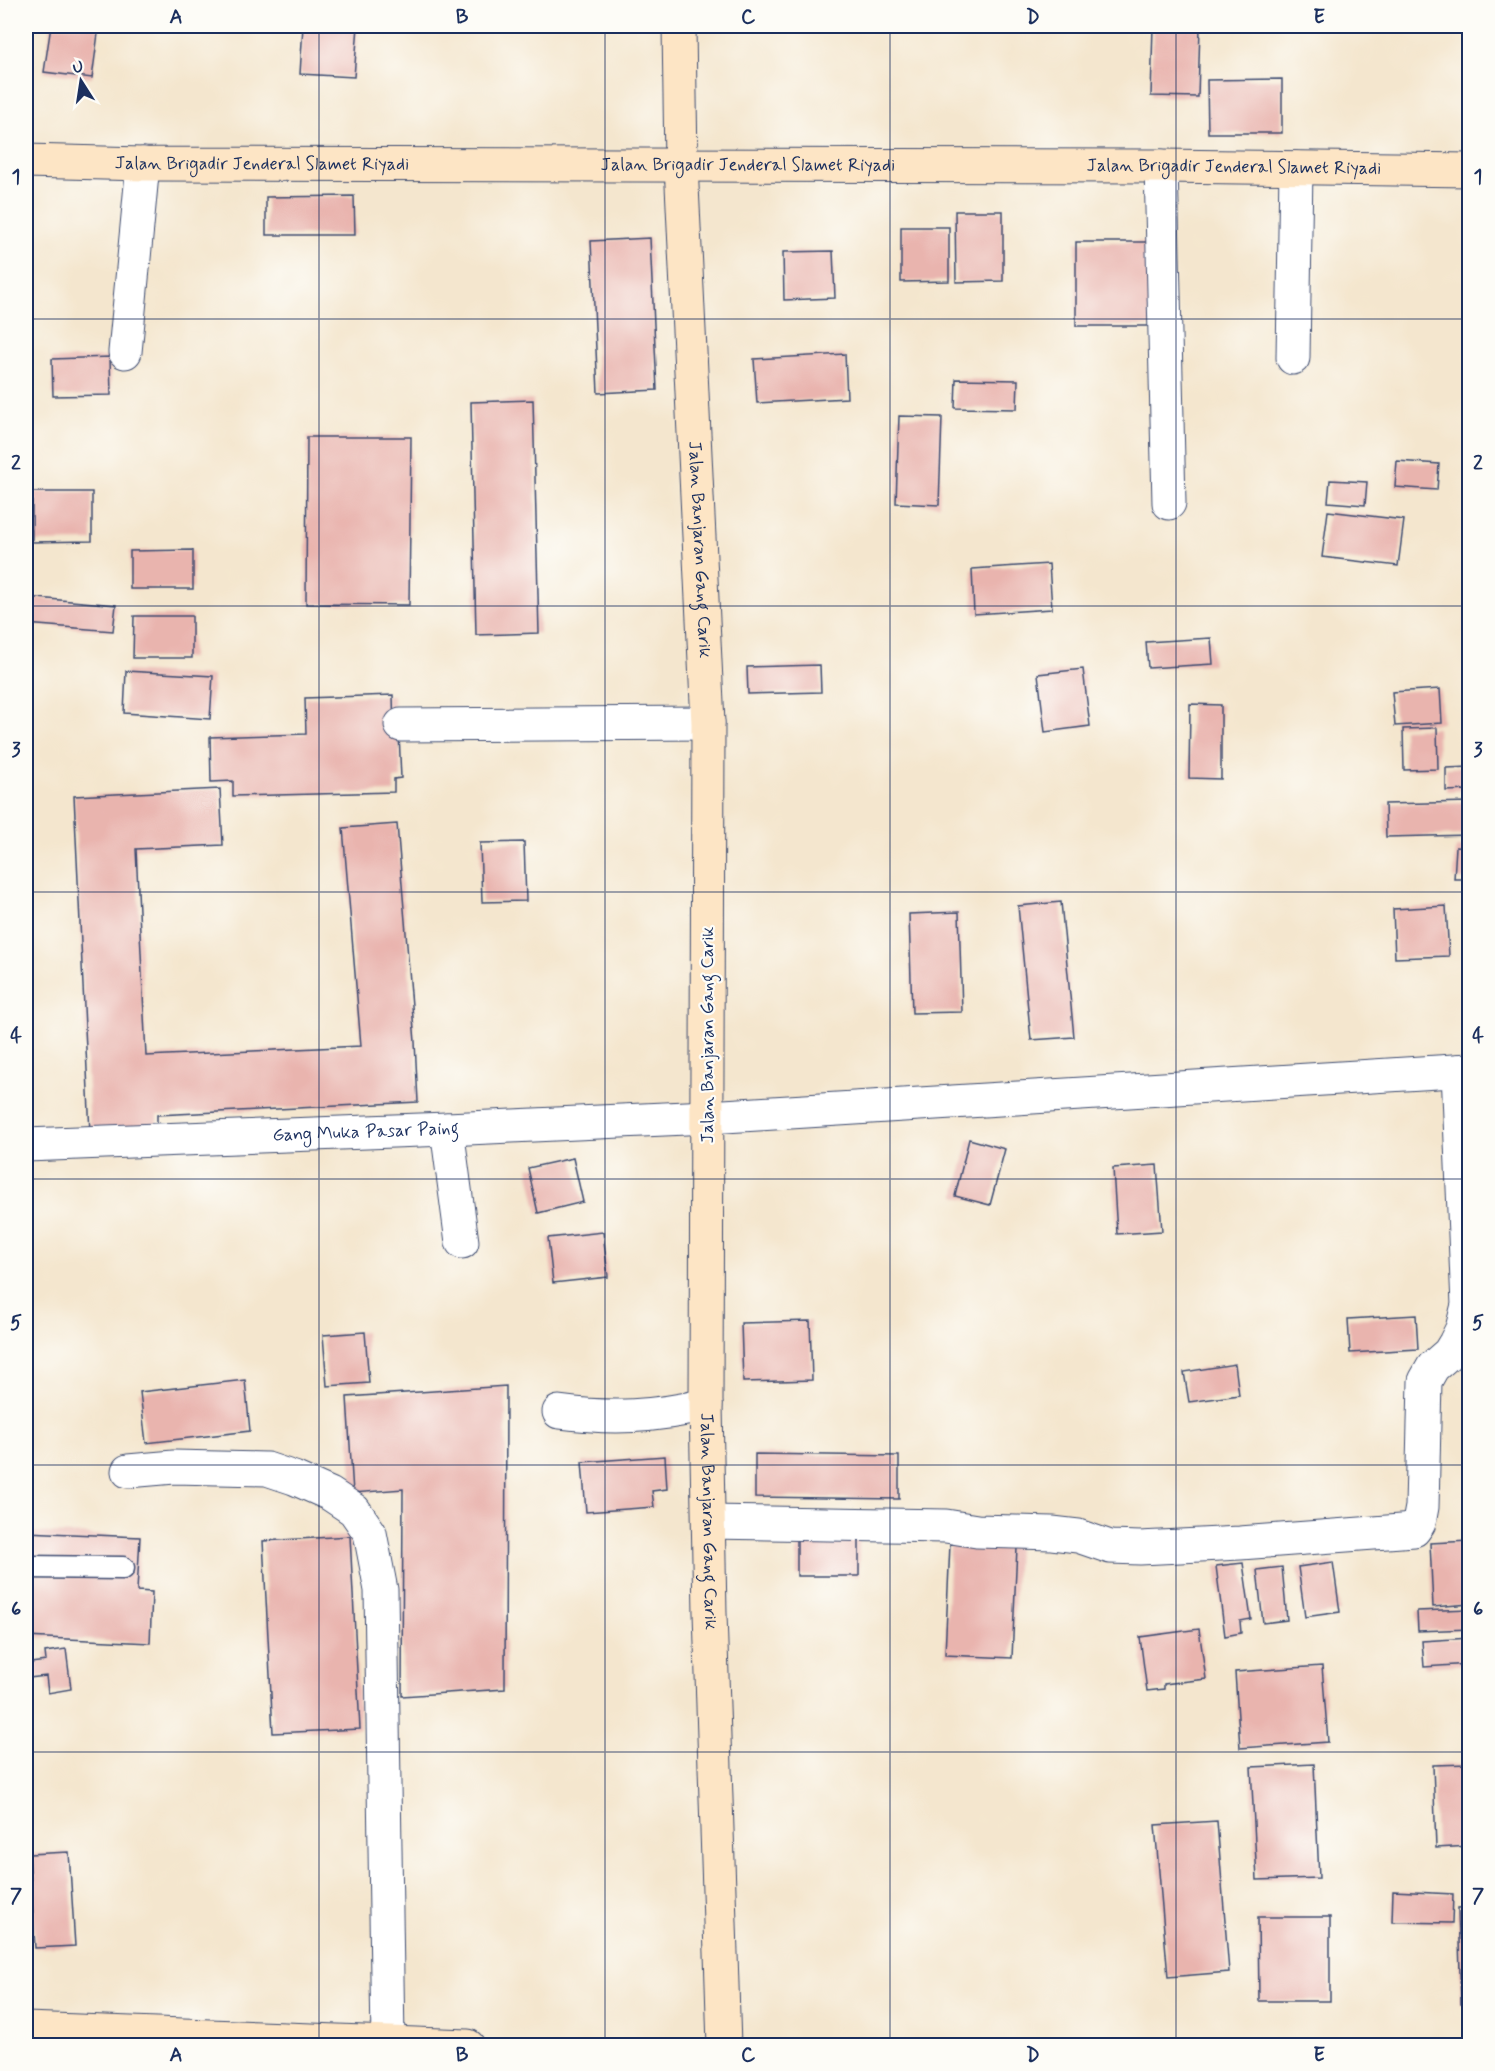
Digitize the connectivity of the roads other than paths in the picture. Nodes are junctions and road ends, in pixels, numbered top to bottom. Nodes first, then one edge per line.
1 (678, 26) edge
2 (26, 161) edge
3 (143, 164) junction
4 (681, 165) junction
5 (1161, 166) junction
6 (1296, 168) junction
7 (1470, 170) edge
8 (125, 352) dead end
9 (1293, 358) dead end
10 (1169, 503) dead end
11 (708, 723) junction
12 (401, 725) dead end
13 (1464, 1070) edge
14 (708, 1117) junction
15 (447, 1129) junction
16 (26, 1145) edge
17 (462, 1242) dead end
18 (706, 1404) junction
19 (559, 1412) dead end
20 (128, 1471) dead end
21 (709, 1522) junction
22 (26, 1567) edge
23 (123, 1568) dead end
24 (26, 2029) edge
25 (388, 2042) junction
26 (346, 2043) edge
27 (468, 2046) edge
28 (724, 2046) edge

1 - 4 street, Jalan Banjaran Gang Carik
2 - 3 street, Jalan Brigadir Jenderal Slamet Riyadi
3 - 4 street, Jalan Brigadir Jenderal Slamet Riyadi
3 - 8 street
4 - 5 street, Jalan Brigadir Jenderal Slamet Riyadi
4 - 11 street, Jalan Banjaran Gang Carik
5 - 6 street, Jalan Brigadir Jenderal Slamet Riyadi
5 - 10 street
6 - 7 street, Jalan Brigadir Jenderal Slamet Riyadi
6 - 9 street
11 - 12 street
11 - 14 street, Jalan Banjaran Gang Carik
13 - 14 street, Gang Muka Pasar Paing
13 - 21 street
14 - 15 street, Gang Muka Pasar Paing
14 - 18 street, Jalan Banjaran Gang Carik
15 - 16 street, Gang Muka Pasar Paing
15 - 17 street
18 - 19 street
18 - 21 street, Jalan Banjaran Gang Carik
20 - 25 street
21 - 28 street, Jalan Banjaran Gang Carik
22 - 23 lane
24 - 26 street
25 - 26 street
25 - 27 street

